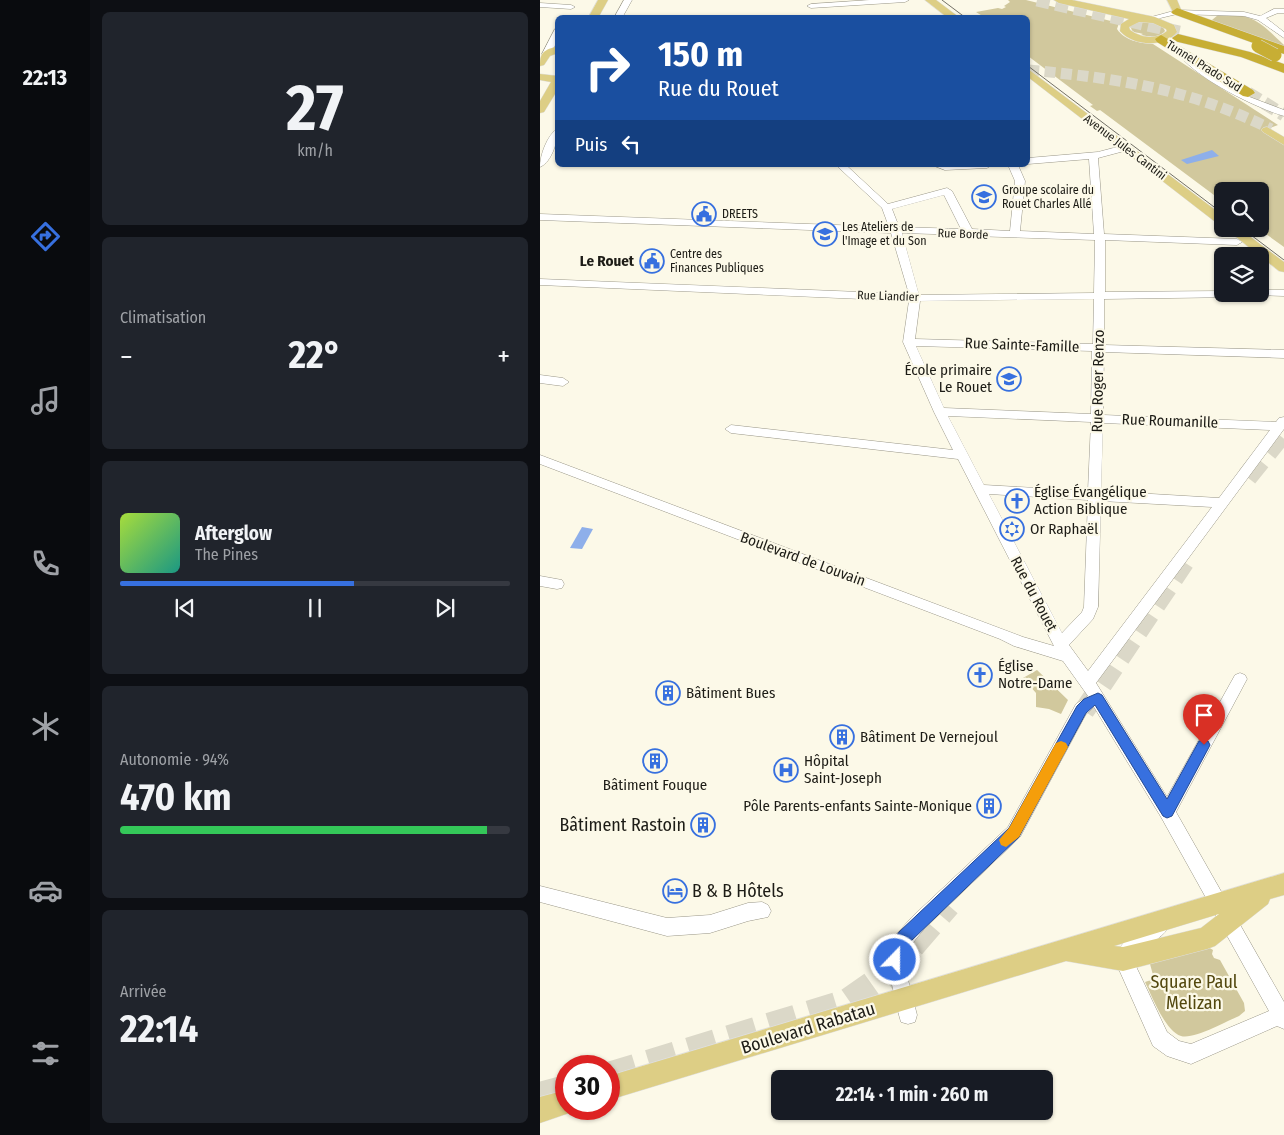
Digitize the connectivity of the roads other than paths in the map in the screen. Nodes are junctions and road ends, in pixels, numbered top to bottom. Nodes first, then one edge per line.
1 (603, 0) edge
2 (628, 0) edge
3 (905, 0) edge
4 (930, 0) edge
5 (1059, 0) edge
6 (1172, 0) edge
7 (1278, 0) edge
8 (574, 3) edge
9 (810, 3) edge
10 (540, 5) edge
11 (1107, 11) junction
12 (1281, 11) edge
13 (1177, 12) junction
14 (567, 15) edge
15 (595, 15) edge
16 (620, 15) edge
17 (951, 15) edge
18 (1261, 18) junction
19 (1146, 19) junction
20 (1126, 24) junction
21 (1280, 31) edge
22 (555, 36) edge
23 (1171, 36) junction
24 (1212, 40) junction
25 (1253, 44) junction
26 (546, 51) edge
27 (1280, 63) edge
28 (1030, 74) edge
29 (540, 77) edge
30 (555, 80) edge
31 (1284, 83) edge
32 (555, 84) edge
33 (1248, 93) tunnel mouth
34 (540, 110) edge
35 (1284, 113) edge
36 (555, 136) edge
37 (1284, 137) edge
38 (1284, 142) edge
39 (1125, 148) junction
40 (1093, 156) junction
41 (541, 158) edge
42 (1030, 161) edge
43 (843, 167) edge
44 (945, 167) edge
45 (966, 167) edge
46 (1014, 167) edge
47 (886, 207) junction
48 (1214, 215) edge
49 (540, 217) edge
50 (896, 231) junction
51 (969, 234) junction
52 (1015, 235) junction
53 (1243, 237) edge
54 (1100, 238) junction
55 (1236, 242) dead end
56 (1284, 268) edge
57 (540, 282) edge
58 (1269, 293) edge
59 (1284, 293) edge
60 (1214, 294) edge
61 (1099, 297) junction
62 (915, 298) junction
63 (909, 342) junction
64 (1099, 348) junction
65 (1284, 354) edge
66 (540, 379) edge
67 (563, 382) dead end
68 (940, 412) junction
69 (1097, 418) junction
70 (1282, 422) edge
71 (730, 429) dead end
72 (962, 456) junction
73 (540, 459) edge
74 (980, 489) junction
75 (1094, 496) junction
76 (1222, 503) junction
77 (540, 581) edge
78 (557, 584) dead end
79 (1091, 607) joint
80 (1064, 650) junction
81 (1240, 679) dead end
82 (1088, 683) junction
83 (1098, 698) junction
84 (1167, 812) junction
85 (1276, 886) edge
86 (540, 894) edge
87 (762, 911) dead end
88 (1225, 912) junction
89 (1188, 913) junction
90 (1065, 951) junction
91 (1123, 959) junction
92 (906, 1007) junction
93 (1283, 1017) edge
94 (620, 1085) edge
95 (555, 1105) edge
96 (540, 1110) edge

1 - 15 main road
2 - 16 street
3 - 9 street
4 - 17 main road
5 - 11 main road
6 - 13 main road
7 - 12 street
8 - 10 street
8 - 14 street
11 - 19 main road
11 - 20 main road
12 - 18 street
12 - 21 street
13 - 18 street
13 - 19 street
13 - 25 highway
18 - 21 street
19 - 20 main road
19 - 23 main road
20 - 23 main road
22 - 26 street
23 - 24 highway
23 - 25 highway
23 - 27 highway
23 - 27 highway
23 - 33 highway, Tunnel Prado Sud
23 - 35 street
24 - 25 highway
24 - 27 highway
25 - 27 highway, bridge
27 - 31 highway
28 - 39 main road, Avenue Jules Cantini
29 - 30 main road
32 - 34 main road
36 - 41 street
37 - 38 main road
39 - 40 street
39 - 48 main road, Avenue Jules Cantini
40 - 42 street
40 - 54 street, Rue Roger Renzo
43 - 47 street
44 - 45 street
46 - 52 street
47 - 50 street
47 - 51 street
49 - 50 street, Rue Borde
50 - 51 street, Rue Borde
50 - 62 street
51 - 52 street, Rue Borde
52 - 54 street, Rue Borde
53 - 56 main road
54 - 55 street, Rue Borde
54 - 61 street, Rue Roger Renzo
57 - 62 street, Rue Liandier
58 - 59 street
60 - 61 street, Rue Liandier
61 - 62 street, Rue Liandier
61 - 64 street, Rue Roger Renzo
62 - 63 street
63 - 64 street, Rue Sainte-Famille
63 - 68 street, Rue du Rouet
64 - 65 street, Rue Sainte-Famille
64 - 69 street, Rue Roger Renzo
66 - 67 street
68 - 69 street, Rue Roumanille
68 - 72 street, Rue du Rouet
69 - 70 street, Rue Roumanille
69 - 75 street, Rue Roger Renzo
70 - 76 street
71 - 72 street
72 - 74 street, Rue du Rouet
73 - 80 street, Boulevard de Louvain
74 - 75 street
74 - 80 street, Rue du Rouet
75 - 76 street
75 - 79 street, Rue Roger Renzo
76 - 82 street
77 - 78 street
79 - 80 street
80 - 82 street, Rue du Rouet
81 - 84 street
82 - 83 street, Rue du Rouet
83 - 84 street, Rue du Rouet
83 - 92 street
84 - 88 street, Rue du Rouet
85 - 88 main road, Boulevard Rabatau
86 - 87 street
88 - 89 main road, Boulevard Rabatau
88 - 91 main road, Boulevard Rabatau
88 - 93 street, Rue du Rouet
89 - 90 main road, Boulevard Rabatau
89 - 91 street, Boulevard Rabatau
90 - 91 main road, Boulevard Rabatau
90 - 92 main road, Boulevard Rabatau
91 - 93 street
92 - 94 main road, Boulevard Rabatau
95 - 96 main road

